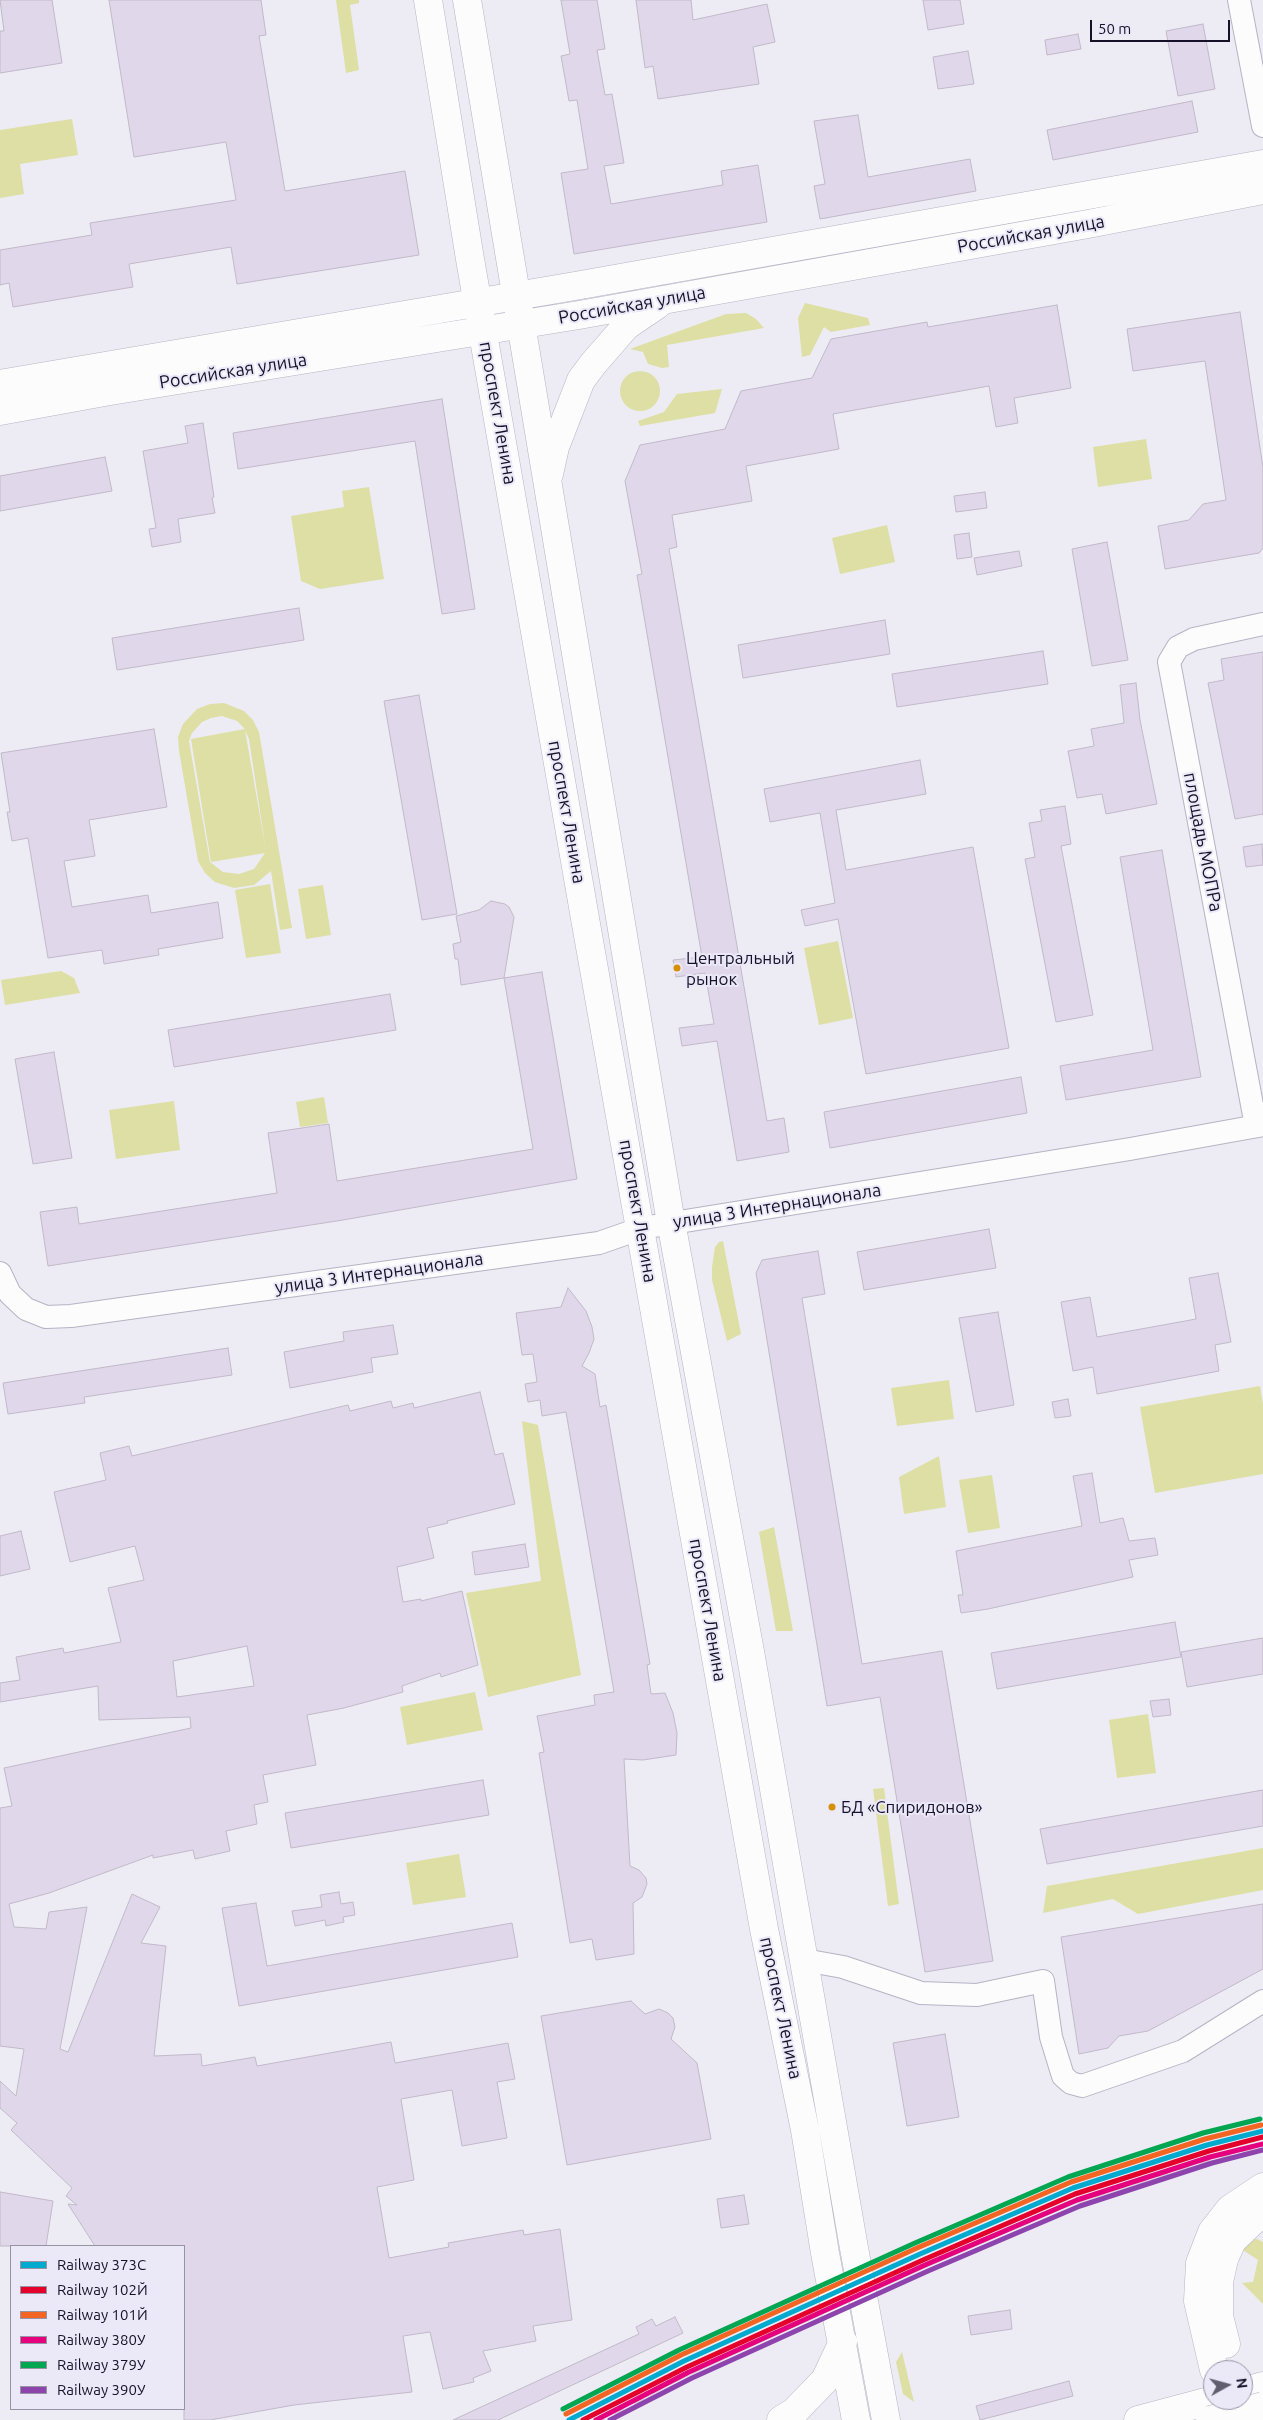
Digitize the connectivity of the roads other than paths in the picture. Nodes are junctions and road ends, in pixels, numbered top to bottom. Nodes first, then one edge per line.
1 (428, 0) edge
2 (467, 0) edge
3 (1239, 0) edge
4 (1263, 126) edge
5 (1263, 164) edge
6 (1263, 190) edge
7 (515, 296) junction
8 (664, 299) junction
9 (478, 302) junction
10 (520, 326) junction
11 (483, 331) junction
12 (0, 384) edge
13 (0, 411) edge
14 (547, 487) junction
15 (1263, 624) edge
16 (1260, 1126) edge
17 (672, 1223) junction
18 (642, 1228) junction
19 (0, 1273) edge
20 (771, 1960) junction
21 (804, 1960) junction
22 (1263, 2001) edge
23 (1263, 2187) edge
24 (1263, 2211) edge
25 (843, 2342) junction
26 (1212, 2360) edge
27 (1230, 2360) edge
28 (1203, 2403) edge
29 (1263, 2406) edge
30 (781, 2420) edge
31 (856, 2420) edge
32 (886, 2420) edge
33 (1138, 2420) edge
34 (1210, 2420) edge

1 - 9 main road, проспект Ленина
2 - 7 main road, проспект Ленина
3 - 4 street
5 - 7 main road, Российская улица
6 - 8 main road, Российская улица
7 - 9 main road, Российская улица
7 - 10 main road, проспект Ленина
8 - 10 main road, Российская улица
8 - 14 main road
9 - 11 main road, проспект Ленина
9 - 12 main road, Российская улица
10 - 11 main road, Российская улица
10 - 14 main road, проспект Ленина
11 - 13 main road, Российская улица
11 - 18 main road, проспект Ленина
14 - 17 main road, проспект Ленина
15 - 16 street, площадь МОПРа
16 - 17 street, улица 3 Интернационала
17 - 18 street, улица 3 Интернационала
17 - 21 main road, проспект Ленина
18 - 19 street, улица 3 Интернационала
18 - 20 main road, проспект Ленина
20 - 21 main road
20 - 25 main road, проспект Ленина
21 - 22 street
21 - 32 main road, проспект Ленина
23 - 26 main road
24 - 27 main road
25 - 30 main road
25 - 31 main road, проспект Ленина
28 - 33 main road
29 - 34 main road, bridge

